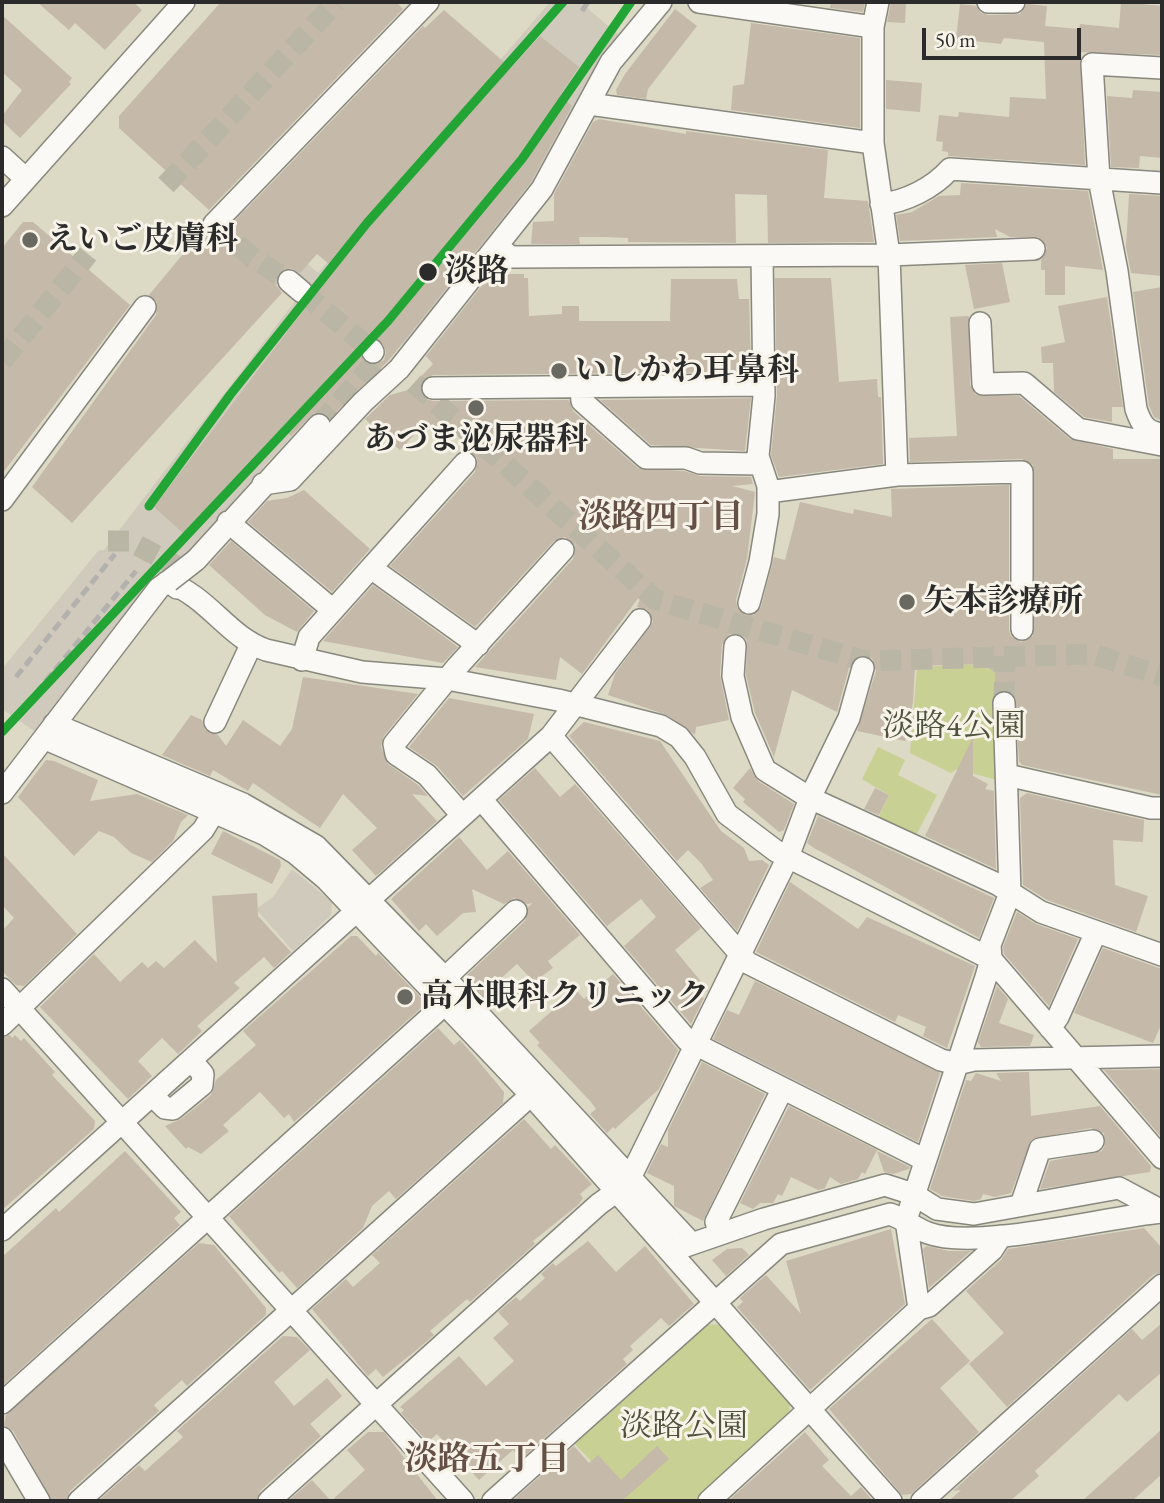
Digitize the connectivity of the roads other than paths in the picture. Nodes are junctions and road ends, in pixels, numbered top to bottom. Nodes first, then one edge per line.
1 (184, 2) edge
2 (428, 2) edge
3 (661, 2) edge
4 (699, 2) edge
5 (878, 2) edge
6 (988, 2) edge
7 (1014, 3) edge
8 (873, 27) junction
9 (1162, 68) edge
10 (589, 104) junction
11 (873, 143) junction
12 (2, 157) edge
13 (1099, 179) junction
14 (26, 180) junction
15 (1162, 183) edge
16 (881, 204) junction
17 (2, 206) edge
18 (214, 224) dead end
19 (497, 246) junction
20 (1034, 249) dead end
21 (889, 255) junction
22 (762, 256) junction
23 (145, 307) dead end
24 (980, 323) dead end
25 (415, 380) junction
26 (763, 385) junction
27 (581, 386) junction
28 (319, 425) tunnel mouth
29 (1162, 434) edge
30 (1162, 445) edge
31 (465, 463) dead end
32 (760, 464) junction
33 (897, 475) junction
34 (263, 484) junction
35 (768, 492) junction
36 (2, 500) edge
37 (228, 523) junction
38 (563, 550) dead end
39 (371, 568) junction
40 (169, 583) junction
41 (749, 603) dead end
42 (333, 610) junction
43 (640, 620) dead end
44 (1021, 629) dead end
45 (251, 645) junction
46 (478, 645) junction
47 (735, 646) dead end
48 (302, 660) junction
49 (863, 668) dead end
50 (447, 679) junction
51 (1004, 704) tunnel mouth
52 (576, 705) junction
53 (215, 722) dead end
54 (50, 732) junction
55 (551, 736) junction
56 (1007, 775) junction
57 (2, 793) edge
58 (810, 798) junction
59 (481, 799) junction
60 (1162, 808) edge
61 (214, 812) junction
62 (462, 815) junction
63 (788, 857) junction
64 (1010, 893) junction
65 (363, 905) junction
66 (516, 911) dead end
67 (1096, 932) junction
68 (1162, 955) edge
69 (740, 956) junction
70 (991, 959) junction
71 (445, 978) junction
72 (2, 989) edge
73 (445, 1004) junction
74 (19, 1008) junction
75 (2, 1025) edge
76 (1049, 1028) junction
77 (695, 1045) junction
78 (1162, 1056) edge
79 (1074, 1057) junction
80 (957, 1064) junction
81 (782, 1090) junction
82 (531, 1095) junction
83 (122, 1122) junction
84 (1093, 1141) dead end
85 (1162, 1158) edge
86 (925, 1160) junction
87 (624, 1185) junction
88 (913, 1194) junction
89 (1021, 1205) junction
90 (1162, 1212) edge
91 (208, 1217) junction
92 (906, 1220) junction
93 (2, 1230) edge
94 (720, 1232) junction
95 (1001, 1236) junction
96 (691, 1243) junction
97 (671, 1252) junction
98 (1162, 1284) edge
99 (716, 1301) junction
100 (919, 1309) junction
101 (292, 1310) junction
102 (2, 1403) edge
103 (377, 1405) junction
104 (810, 1411) junction
105 (2, 1438) edge
106 (39, 1501) edge
107 (79, 1501) edge
108 (269, 1501) edge
109 (463, 1501) edge
110 (494, 1501) edge
111 (709, 1501) edge
112 (891, 1501) edge
113 (922, 1501) edge

1 - 14 street
2 - 18 street
3 - 10 street
4 - 8 street
5 - 8 street
6 - 7 street
8 - 11 street
9 - 13 street
10 - 11 street
10 - 19 street
11 - 16 street
12 - 14 street
13 - 15 street
13 - 16 street
13 - 29 street
14 - 17 street
16 - 21 street
19 - 22 street
19 - 25 street
20 - 21 street
21 - 22 street
21 - 33 street
22 - 26 street
23 - 36 street
24 - 30 street
25 - 27 street
25 - 34 street
26 - 27 street
26 - 32 street
27 - 32 street
28 - 34 street
31 - 39 street
32 - 35 street
33 - 35 street
33 - 44 street
34 - 37 street
35 - 41 street
37 - 40 street, bridge
37 - 42 street
38 - 46 street
39 - 42 street
39 - 46 street
40 - 45 street
40 - 54 street
42 - 48 street
43 - 52 street
45 - 48 street
45 - 53 street
46 - 50 street
47 - 58 street
48 - 50 street
49 - 58 street
50 - 52 street
50 - 62 street
51 - 56 street
52 - 55 street
52 - 63 street
54 - 57 street
54 - 61 street
54 - 65 street
55 - 59 street
55 - 69 street
56 - 60 street
56 - 64 street
58 - 63 street
58 - 64 street
59 - 62 street
59 - 77 street
61 - 65 street
61 - 74 street
62 - 65 street
63 - 69 street
63 - 70 street
64 - 67 street
64 - 70 street
65 - 71 street
65 - 73 street
65 - 83 street
66 - 71 street
67 - 68 street
67 - 76 street
69 - 77 street
69 - 80 street
70 - 76 street
70 - 80 street
71 - 87 street
72 - 74 street
73 - 82 street
73 - 91 street
74 - 75 street
74 - 83 street
76 - 79 street
77 - 81 street
77 - 87 street
78 - 79 street
79 - 80 street
79 - 85 street
80 - 86 street
81 - 86 street
81 - 94 street
82 - 87 street
82 - 101 street
83 - 91 street
83 - 93 street
84 - 89 street
86 - 88 street
87 - 96 street
87 - 97 street
87 - 103 street
88 - 89 street
88 - 92 street
88 - 94 street
89 - 90 street
90 - 95 street
91 - 101 street
91 - 102 street
92 - 95 street
92 - 99 street
92 - 100 street
94 - 96 street
95 - 100 street
96 - 97 street
97 - 99 street
98 - 113 street
99 - 104 street
99 - 110 street
100 - 104 street
101 - 103 street
101 - 107 street
103 - 108 street
103 - 109 street
104 - 111 street
104 - 112 street
105 - 106 street

